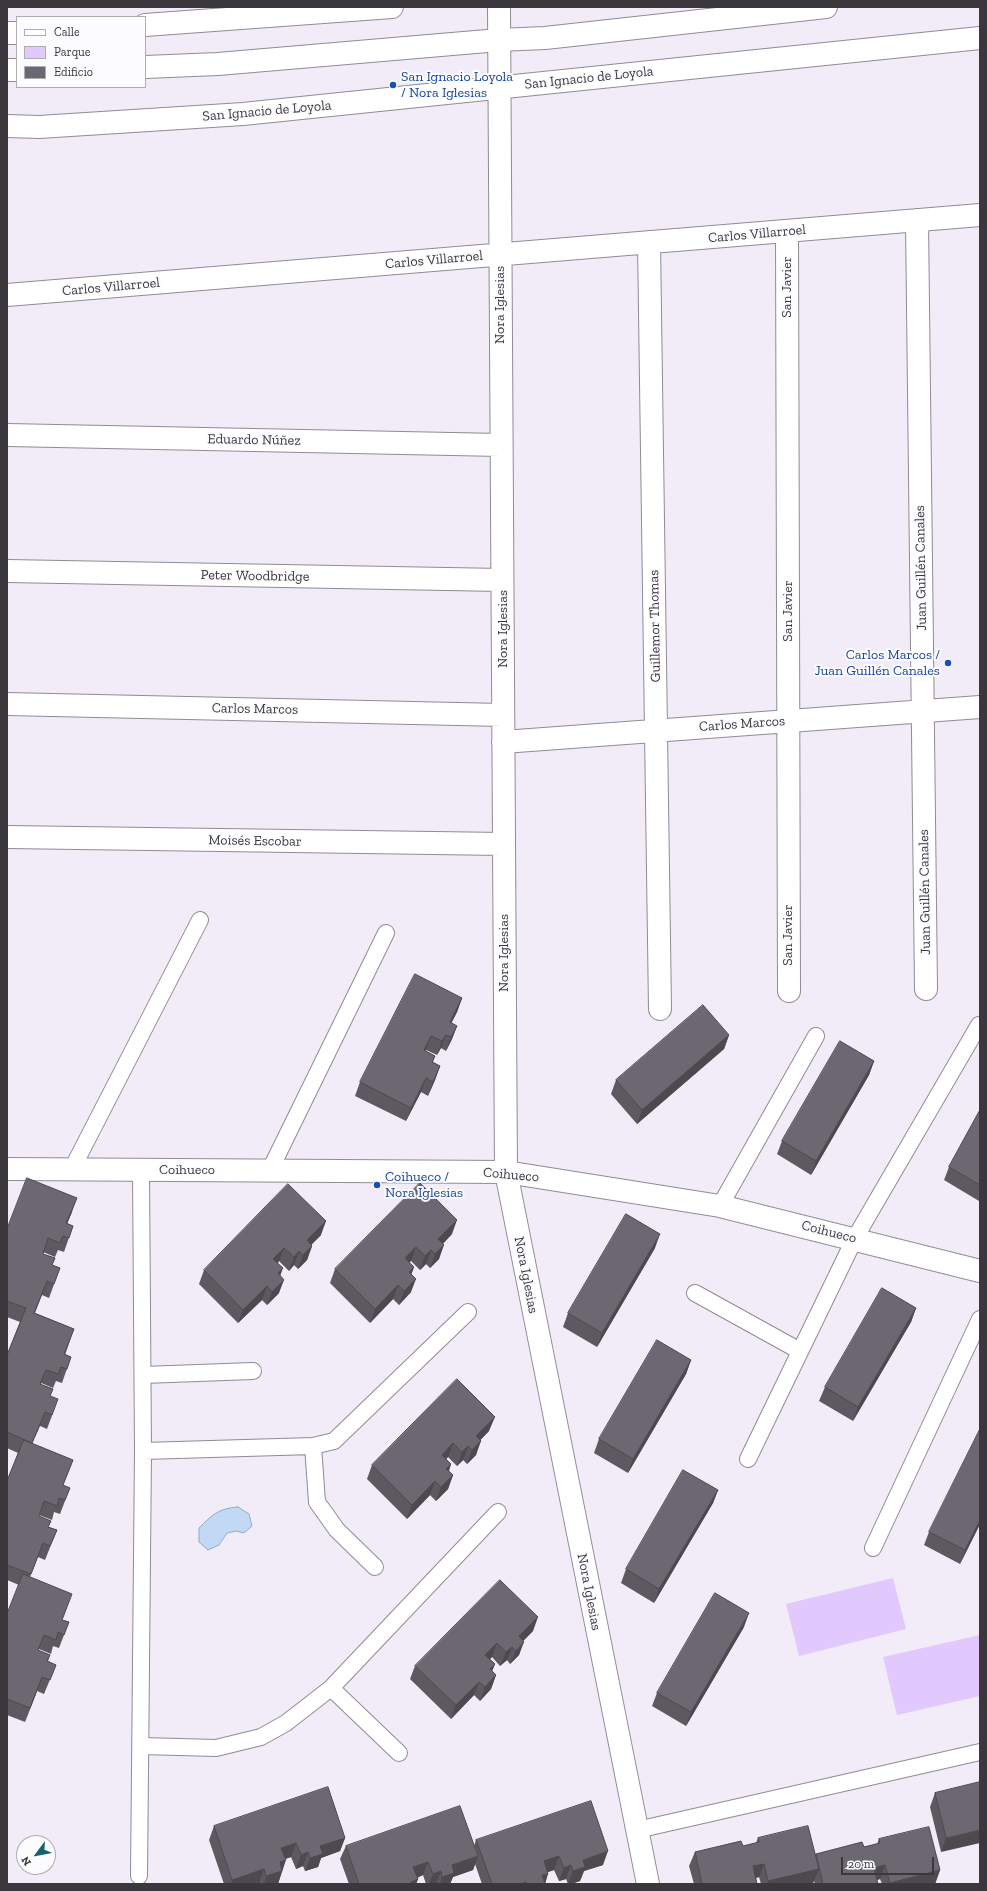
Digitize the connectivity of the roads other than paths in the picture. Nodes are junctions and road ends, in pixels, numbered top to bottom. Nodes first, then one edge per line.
1 (392, 7) edge
2 (499, 7) edge
3 (826, 7) edge
4 (146, 25) edge
5 (980, 38) edge
6 (499, 40) junction
7 (146, 67) edge
8 (499, 87) junction
9 (7, 126) edge
10 (980, 215) edge
11 (917, 220) junction
12 (787, 231) junction
13 (649, 242) junction
14 (500, 255) junction
15 (7, 295) edge
16 (7, 435) edge
17 (501, 445) junction
18 (7, 571) edge
19 (502, 580) junction
20 (7, 704) edge
21 (980, 707) edge
22 (923, 711) junction
23 (503, 715) junction
24 (788, 721) junction
25 (656, 731) junction
26 (503, 742) junction
27 (7, 837) edge
28 (504, 844) junction
29 (200, 920) dead end
30 (386, 933) dead end
31 (926, 989) dead end
32 (788, 991) dead end
33 (660, 1009) dead end
34 (979, 1025) edge
35 (816, 1036) dead end
36 (7, 1169) edge
37 (72, 1169) junction
38 (141, 1170) junction
39 (270, 1170) junction
40 (506, 1172) junction
41 (720, 1206) junction
42 (855, 1238) junction
43 (980, 1271) edge
44 (695, 1293) dead end
45 (468, 1312) dead end
46 (980, 1319) edge
47 (800, 1351) junction
48 (253, 1371) dead end
49 (143, 1375) junction
50 (312, 1446) junction
51 (143, 1451) junction
52 (748, 1459) dead end
53 (498, 1512) dead end
54 (873, 1548) dead end
55 (375, 1567) dead end
56 (331, 1688) junction
57 (142, 1746) junction
58 (980, 1752) edge
59 (399, 1753) dead end
60 (637, 1830) junction
61 (139, 1876) dead end
62 (648, 1884) edge

1 - 4 street
2 - 6 street, Nora Iglesias
3 - 6 street
5 - 8 street, San Ignacio de Loyola
6 - 7 street
6 - 8 street, Nora Iglesias
8 - 9 street, San Ignacio de Loyola
8 - 14 street, Nora Iglesias
10 - 11 street, Carlos Villarroel
11 - 12 street, Carlos Villarroel
11 - 22 street, Juan Guillén Canales
12 - 13 street, Carlos Villarroel
12 - 24 street, San Javier
13 - 14 street, Carlos Villarroel
13 - 25 street, Guillemor Thomas
14 - 15 street, Carlos Villarroel
14 - 17 street, Nora Iglesias
16 - 17 street, Eduardo Núñez
17 - 19 street, Nora Iglesias
18 - 19 street, Peter Woodbridge
19 - 23 street, Nora Iglesias
20 - 23 street, Carlos Marcos
21 - 22 street, Carlos Marcos
22 - 24 street, Carlos Marcos
22 - 31 street, Juan Guillén Canales
23 - 26 street, Nora Iglesias
24 - 25 street, Carlos Marcos
24 - 32 street, San Javier
25 - 26 street, Carlos Marcos
25 - 33 street, Guillemor Thomas
26 - 28 street, Nora Iglesias
27 - 28 street, Moisés Escobar
28 - 40 street, Nora Iglesias
29 - 37 lane
30 - 39 lane
34 - 42 lane
35 - 41 lane
36 - 37 street, Coihueco
37 - 38 street, Coihueco
38 - 39 street, Coihueco
38 - 49 lane
39 - 40 street, Coihueco
40 - 41 street, Coihueco
40 - 60 street, Nora Iglesias
41 - 42 street, Coihueco
42 - 43 street, Coihueco
42 - 47 lane
44 - 47 lane
45 - 50 lane
46 - 54 lane
47 - 52 lane
48 - 49 lane
49 - 51 lane
50 - 51 lane
50 - 55 lane
51 - 57 lane
53 - 56 lane
56 - 57 lane
56 - 59 lane
57 - 61 lane
58 - 60 lane
60 - 62 street, Nora Iglesias

